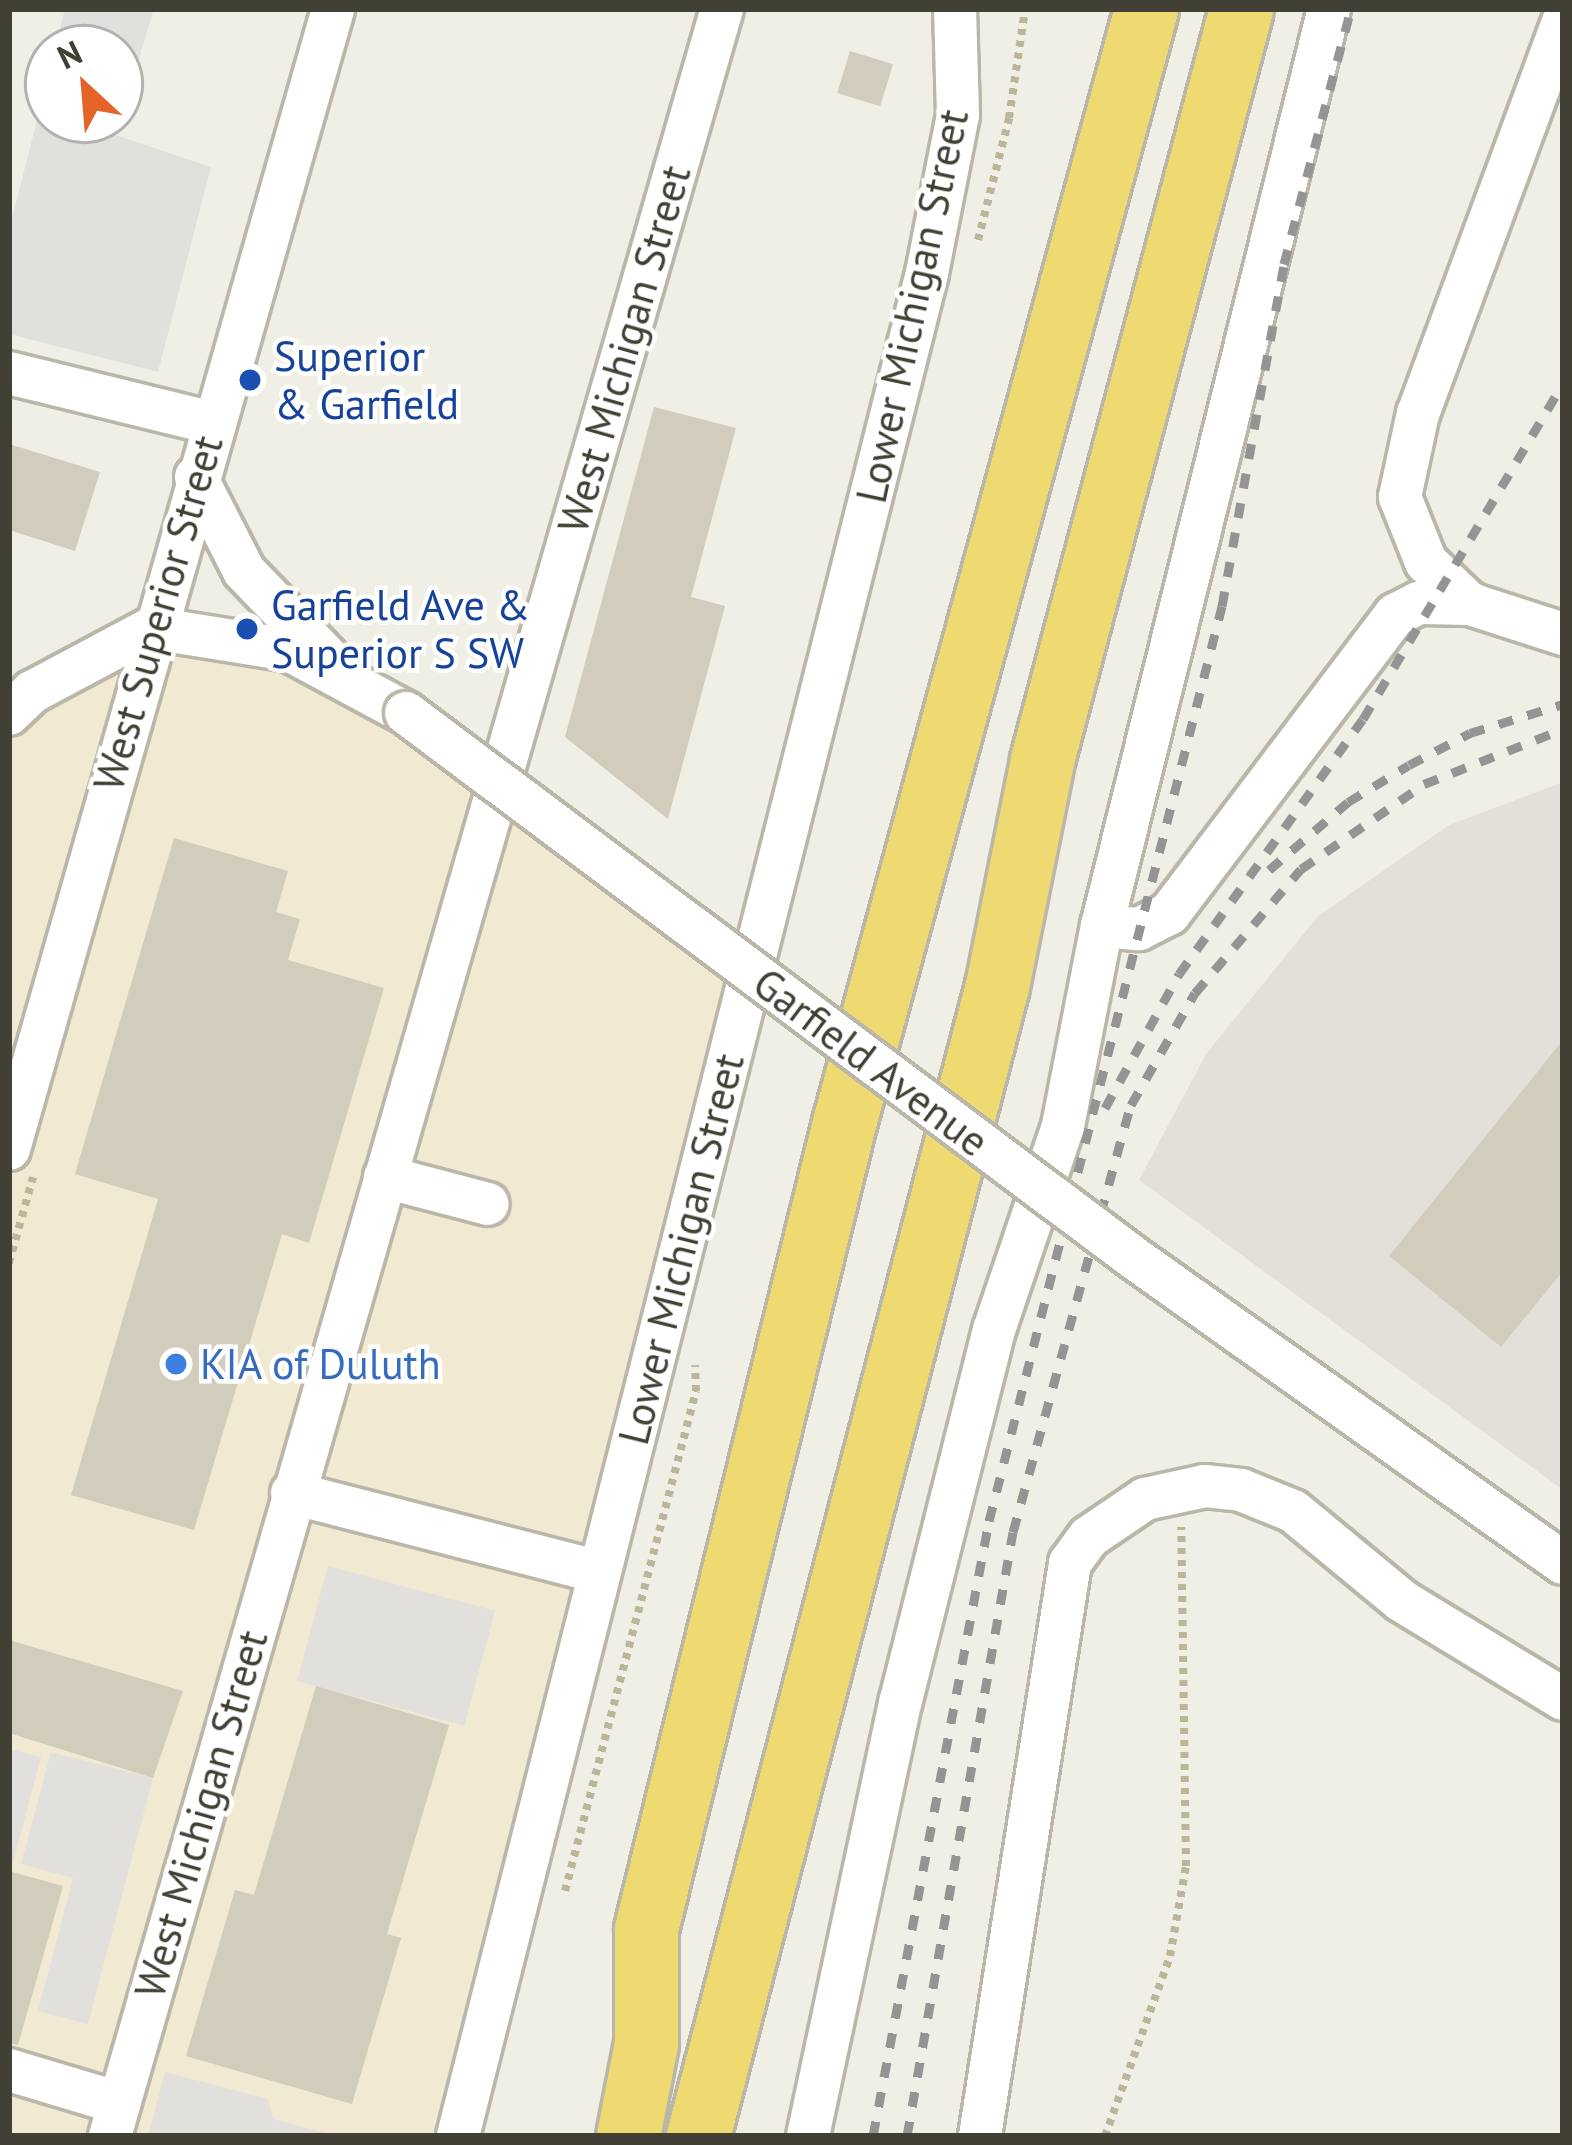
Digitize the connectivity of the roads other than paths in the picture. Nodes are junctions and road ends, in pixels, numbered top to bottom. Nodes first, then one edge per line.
1 (333, 9) edge
2 (722, 9) edge
3 (956, 9) edge
4 (1146, 9) edge
5 (1241, 9) edge
6 (1329, 9) edge
7 (1563, 22) edge
8 (9, 373) edge
9 (212, 423) junction
10 (196, 477) junction
11 (1472, 604) junction
12 (152, 628) junction
13 (1563, 634) edge
14 (346, 676) junction
15 (9, 713) edge
16 (1102, 926) junction
17 (9, 1149) edge
18 (385, 1177) junction
19 (488, 1204) dead end
20 (292, 1492) junction
21 (1563, 1563) edge
22 (599, 1572) junction
23 (1563, 1699) edge
24 (646, 1929) junction
25 (717, 2038) junction
26 (9, 2070) edge
27 (115, 2120) edge
28 (458, 2136) edge
29 (585, 2136) edge
30 (628, 2136) edge
31 (698, 2136) edge
32 (707, 2136) edge
33 (808, 2136) edge
34 (980, 2136) edge

1 - 9 street, West Superior Street
2 - 18 street, West Michigan Street
3 - 22 street, Lower Michigan Street
4 - 24 highway
5 - 25 highway
6 - 16 street
7 - 11 street
8 - 9 street
9 - 10 street, West Superior Street
10 - 12 street, West Superior Street
10 - 14 street
11 - 13 street
11 - 16 street
12 - 14 street, Garfield Avenue
12 - 15 street
12 - 17 street, West Superior Street
14 - 21 street, Garfield Avenue, bridge
16 - 33 street
18 - 19 street
18 - 20 street, West Michigan Street
20 - 22 street
20 - 27 street, West Michigan Street
22 - 28 street, Lower Michigan Street
23 - 34 street
24 - 29 highway
24 - 30 highway
25 - 31 highway
25 - 32 highway
26 - 27 street

